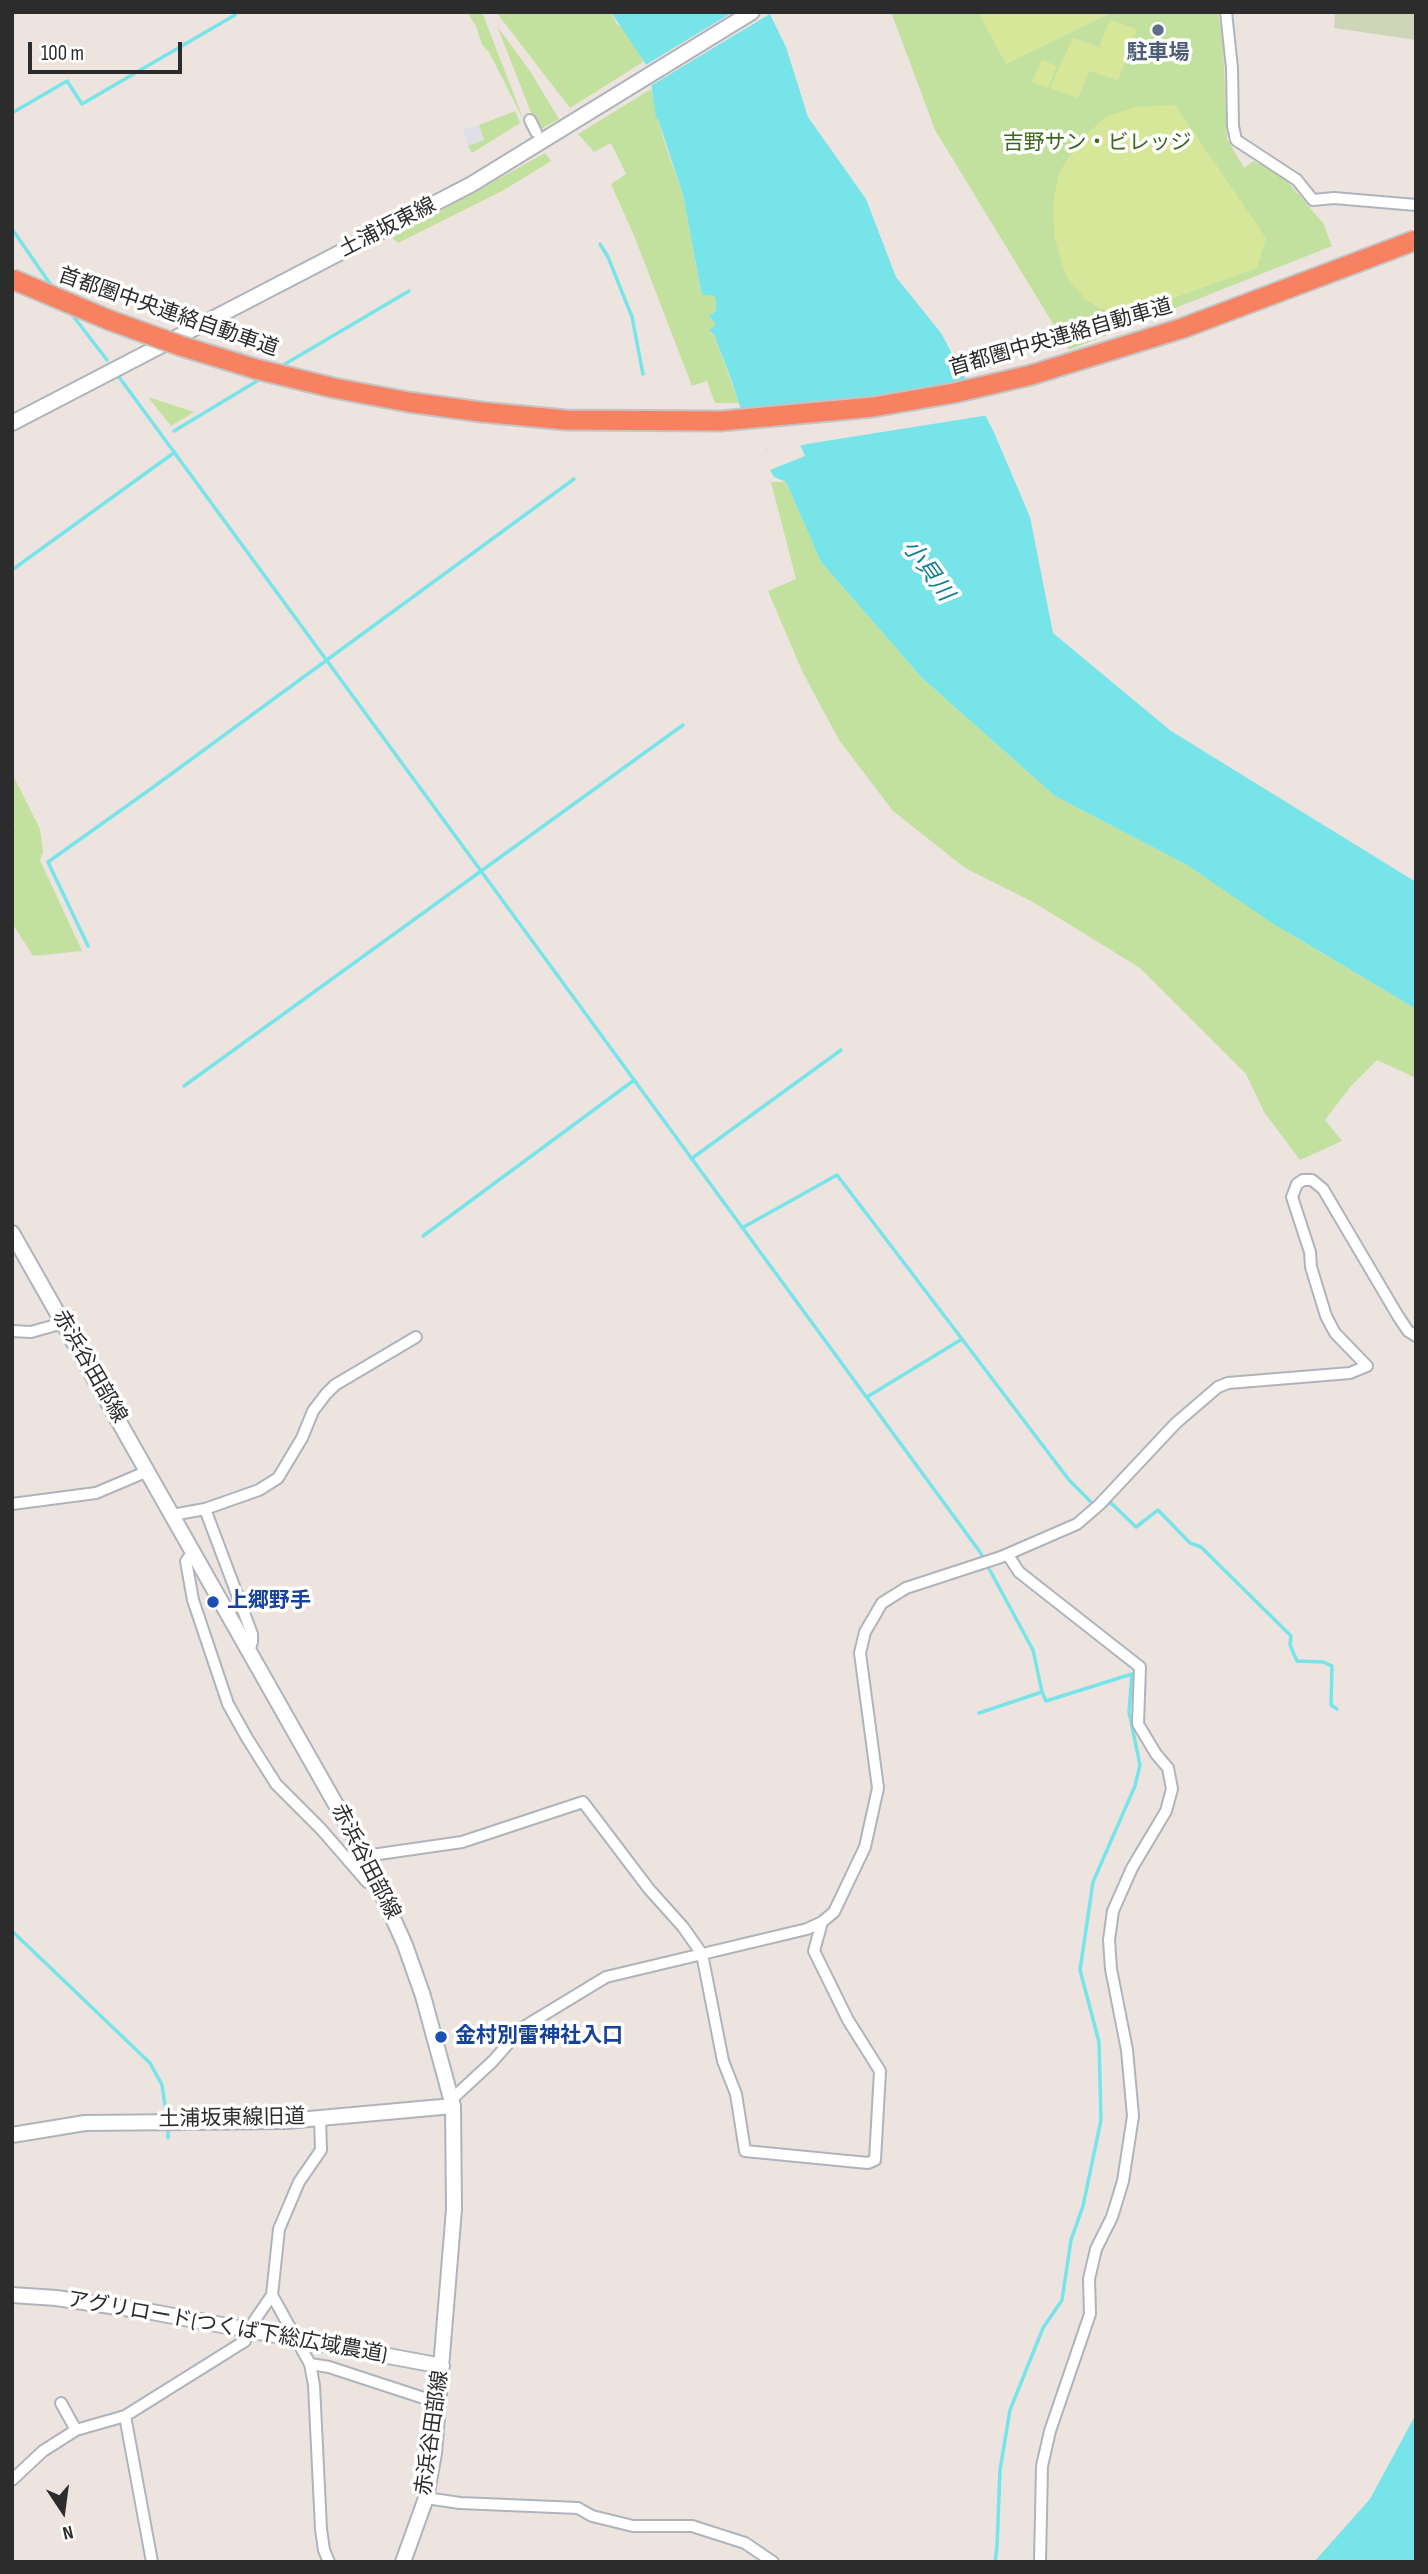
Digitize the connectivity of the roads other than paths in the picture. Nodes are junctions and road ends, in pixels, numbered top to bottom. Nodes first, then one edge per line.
1 (752, 12) edge
2 (1226, 12) edge
3 (530, 120) dead end
4 (536, 132) dead end
5 (1416, 205) edge
6 (1416, 240) edge
7 (12, 279) edge
8 (12, 423) edge
9 (12, 1233) edge
10 (63, 1323) junction
11 (12, 1331) edge
12 (416, 1336) dead end
13 (1416, 1336) edge
14 (148, 1471) junction
15 (12, 1504) edge
16 (205, 1509) junction
17 (172, 1515) junction
18 (193, 1552) junction
19 (1007, 1555) junction
20 (249, 1651) junction
21 (365, 1856) junction
22 (378, 1883) junction
23 (822, 1922) junction
24 (702, 1954) junction
25 (452, 2103) junction
26 (320, 2117) junction
27 (12, 2135) edge
28 (12, 2295) edge
29 (272, 2295) junction
30 (248, 2330) junction
31 (298, 2340) junction
32 (310, 2364) junction
33 (442, 2366) junction
34 (61, 2403) dead end
35 (439, 2403) junction
36 (125, 2416) junction
37 (76, 2430) junction
38 (12, 2480) edge
39 (426, 2498) junction
40 (152, 2562) edge
41 (329, 2562) edge
42 (404, 2562) edge
43 (773, 2562) edge
44 (1040, 2562) edge

1 - 8 main road, 土浦坂東線
2 - 5 street
3 - 4 street
6 - 7 highway, 首都圏中央連絡自動車道, bridge
9 - 10 main road, 赤浜谷田部線
10 - 11 street
10 - 14 main road, 赤浜谷田部線
12 - 16 street
13 - 19 street
14 - 15 street
14 - 17 main road, 赤浜谷田部線
16 - 17 street
16 - 20 street
17 - 18 main road, 赤浜谷田部線
18 - 20 main road, 赤浜谷田部線
18 - 22 street
19 - 23 street
19 - 44 street
20 - 21 main road, 赤浜谷田部線
21 - 22 main road, 赤浜谷田部線
21 - 24 street
22 - 25 main road, 赤浜谷田部線
23 - 24 street
23 - 24 street
24 - 25 street
25 - 26 main road, 土浦坂東線旧道
25 - 33 main road, 赤浜谷田部線
26 - 27 main road, 土浦坂東線旧道
26 - 29 street
28 - 30 main road, アグリロード(つくば下総広域農道)
29 - 30 street
29 - 31 street
30 - 31 main road, アグリロード(つくば下総広域農道)
30 - 36 street
31 - 32 street
31 - 33 main road, アグリロード(つくば下総広域農道)
32 - 35 street
32 - 41 street
33 - 35 main road, 赤浜谷田部線
34 - 37 street
35 - 39 main road, 赤浜谷田部線
36 - 37 street
36 - 40 street
37 - 38 street
39 - 42 main road, 赤浜谷田部線
39 - 43 street

